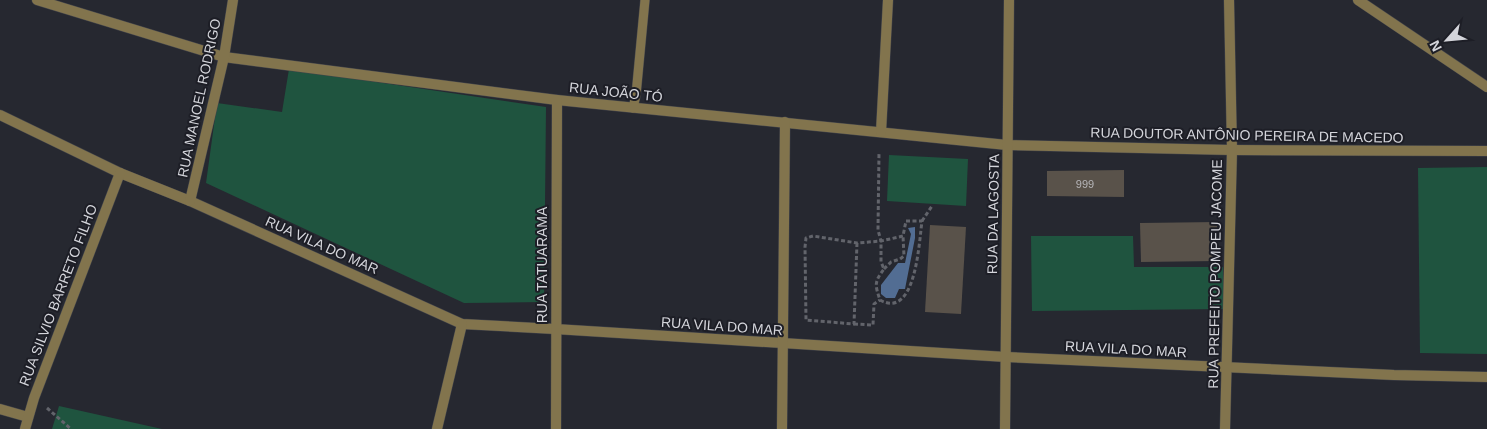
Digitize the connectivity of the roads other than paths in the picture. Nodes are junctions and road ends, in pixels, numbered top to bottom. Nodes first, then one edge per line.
1 (37, 0) edge
2 (234, 0) edge
3 (644, 0) edge
4 (888, 0) edge
5 (1009, 0) edge
6 (1229, 0) edge
7 (1364, 2) edge
8 (224, 57) junction
9 (1487, 87) edge
10 (557, 100) junction
11 (633, 108) junction
12 (0, 115) edge
13 (786, 122) junction
14 (881, 132) junction
15 (1007, 145) junction
16 (1232, 150) junction
17 (1487, 151) edge
18 (120, 173) junction
19 (190, 201) junction
20 (462, 324) junction
21 (556, 329) junction
22 (783, 344) junction
23 (1006, 357) junction
24 (1226, 367) junction
25 (1487, 377) edge
26 (0, 409) edge
27 (28, 417) junction
28 (25, 429) edge
29 (437, 429) edge
30 (556, 429) edge
31 (782, 429) edge
32 (1005, 429) edge
33 (1225, 429) edge

1 - 8 street, RUA JOÃO TÓ
2 - 8 street, RUA MANOEL RODRIGO
3 - 11 lane
4 - 14 street
5 - 15 street, RUA DA LAGOSTA
6 - 16 street, RUA PREFEITO POMPEU JACOME
7 - 9 street
8 - 10 street, RUA JOÃO TÓ
8 - 19 street, RUA MANOEL RODRIGO
10 - 11 street, RUA JOÃO TÓ
10 - 21 street, RUA TATUARAMA
11 - 13 street, RUA JOÃO TÓ
12 - 18 street, RUA VILA DO MAR
13 - 14 street, RUA JOÃO TÓ
13 - 22 street
14 - 15 street, RUA JOÃO TÓ
15 - 16 street, RUA DOUTOR ANTÔNIO PEREIRA DE MACEDO
15 - 23 street, RUA DA LAGOSTA
16 - 17 street, RUA DOUTOR ANTÔNIO PEREIRA DE MACEDO
16 - 24 street, RUA PREFEITO POMPEU JACOME
18 - 19 street, RUA VILA DO MAR
18 - 27 street, RUA SILVIO BARRETO FILHO
19 - 20 street, RUA VILA DO MAR
20 - 21 street, RUA VILA DO MAR
20 - 29 street
21 - 22 street, RUA VILA DO MAR
21 - 30 street, RUA TATUARAMA
22 - 23 street, RUA VILA DO MAR
22 - 31 street
23 - 24 street, RUA VILA DO MAR
23 - 32 street, RUA DA LAGOSTA
24 - 25 street, RUA VILA DO MAR
24 - 33 street, RUA PREFEITO POMPEU JACOME
26 - 27 street
27 - 28 street, RUA SILVIO BARRETO FILHO

